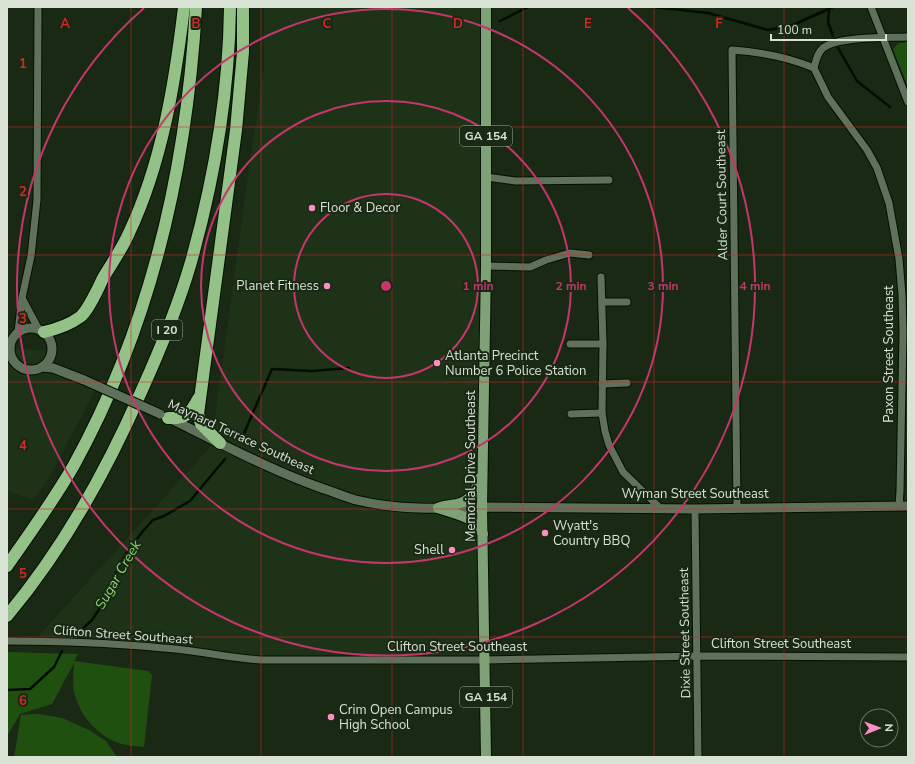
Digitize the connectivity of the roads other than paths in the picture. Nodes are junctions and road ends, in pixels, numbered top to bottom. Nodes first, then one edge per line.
1 (38, 7) edge
2 (184, 7) edge
3 (196, 7) edge
4 (230, 7) edge
5 (243, 7) edge
6 (486, 7) edge
7 (871, 7) edge
8 (908, 37) edge
9 (884, 38) junction
10 (814, 68) junction
11 (908, 102) edge
12 (486, 177) junction
13 (609, 180) dead end
14 (589, 255) dead end
15 (486, 266) junction
16 (601, 277) dead end
17 (22, 298) junction
18 (602, 302) junction
19 (627, 302) dead end
20 (41, 330) junction
21 (13, 336) edge
22 (570, 344) dead end
23 (603, 344) junction
24 (52, 350) junction
25 (10, 356) edge
26 (42, 367) junction
27 (65, 372) junction
28 (627, 383) dead end
29 (602, 384) junction
30 (200, 392) junction
31 (602, 413) junction
32 (571, 414) dead end
33 (164, 416) junction
34 (220, 443) junction
35 (483, 468) junction
36 (903, 506) edge
37 (482, 507) junction
38 (737, 507) junction
39 (438, 508) junction
40 (659, 508) junction
41 (695, 509) junction
42 (483, 534) junction
43 (7, 566) edge
44 (7, 616) edge
45 (7, 641) edge
46 (698, 656) junction
47 (908, 657) edge
48 (485, 660) junction
49 (486, 757) edge
50 (698, 757) edge

1 - 17 street
2 - 20 highway
3 - 43 highway, I 20
4 - 44 highway, I 20
5 - 30 highway
6 - 12 main road, Memorial Drive Southeast / GA 154
7 - 9 street
8 - 9 street
9 - 10 street
9 - 11 street
10 - 36 street, Paxon Street Southeast
10 - 38 street, Alder Court Southeast
12 - 13 street
12 - 15 main road, Memorial Drive Southeast / GA 154
14 - 15 street
15 - 35 main road, Memorial Drive Southeast / GA 154
16 - 18 street
17 - 20 street
17 - 21 street
18 - 19 street
18 - 23 street
20 - 21 street
20 - 24 street
21 - 25 street
22 - 23 street
23 - 29 street
24 - 26 street
24 - 27 street
25 - 26 street
26 - 27 street, Maynard Terrace Southeast
27 - 33 street, Maynard Terrace Southeast, bridge
28 - 29 street
29 - 31 street
30 - 33 highway
30 - 34 highway
31 - 32 street
31 - 40 street
33 - 34 street, Maynard Terrace Southeast
34 - 39 street, Maynard Terrace Southeast
35 - 37 main road, Memorial Drive Southeast / GA 154
35 - 39 main road
36 - 38 street, Wyman Street Southeast
37 - 39 street, Maynard Terrace Southeast
37 - 40 street, Wyman Street Southeast
37 - 42 main road, Memorial Drive Southeast / GA 154
38 - 41 street, Wyman Street Southeast
39 - 42 main road
40 - 41 street, Wyman Street Southeast
41 - 46 street, Dixie Street Southeast
42 - 48 main road, Memorial Drive Southeast / GA 154
45 - 48 street, Clifton Street Southeast
46 - 47 street, Clifton Street Southeast
46 - 48 street, Clifton Street Southeast
46 - 50 street, Dixie Street Southeast
48 - 49 main road, Memorial Drive Southeast / GA 154

